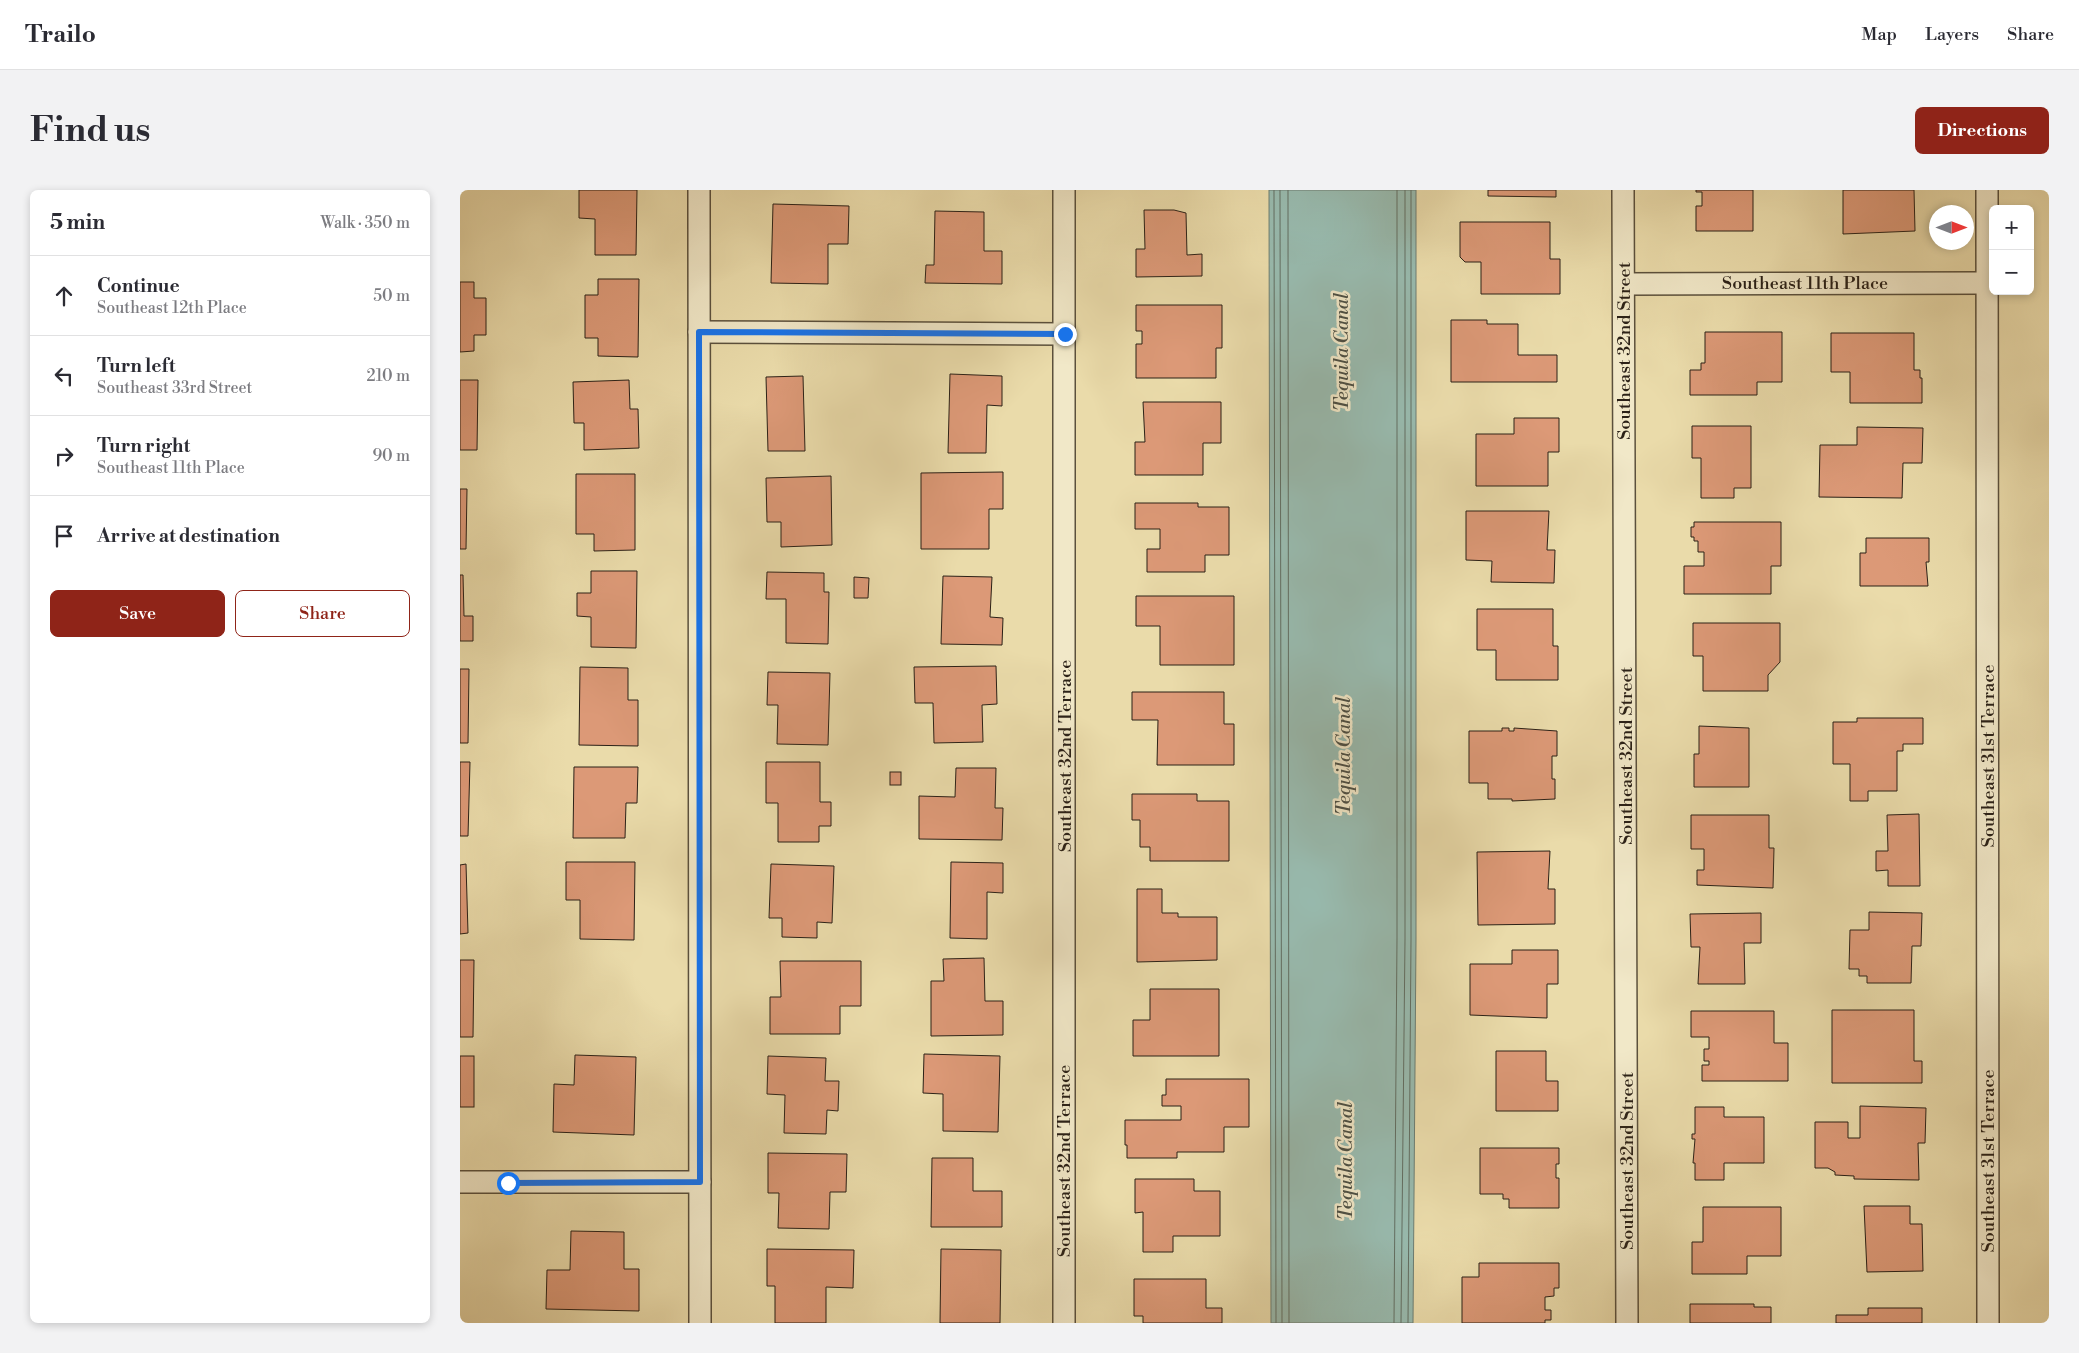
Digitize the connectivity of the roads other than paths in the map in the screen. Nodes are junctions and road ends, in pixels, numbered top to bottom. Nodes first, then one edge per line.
1 (699, 190) edge
2 (1064, 190) edge
3 (1623, 190) edge
4 (1987, 190) edge
5 (1986, 283) junction
6 (1624, 284) junction
7 (699, 332) junction
8 (1065, 334) junction
9 (460, 1182) edge
10 (700, 1182) junction
11 (700, 1323) edge
12 (1064, 1323) edge
13 (1627, 1323) edge
14 (1988, 1323) edge

1 - 7 street
2 - 8 street, Southeast 32nd Terrace
3 - 6 street, Southeast 32nd Street
4 - 5 street, Southeast 31st Terrace
5 - 6 street, Southeast 11th Place
5 - 14 street, Southeast 31st Terrace
6 - 13 street, Southeast 32nd Street
7 - 8 street
7 - 10 street
8 - 12 street, Southeast 32nd Terrace
9 - 10 street
10 - 11 street

